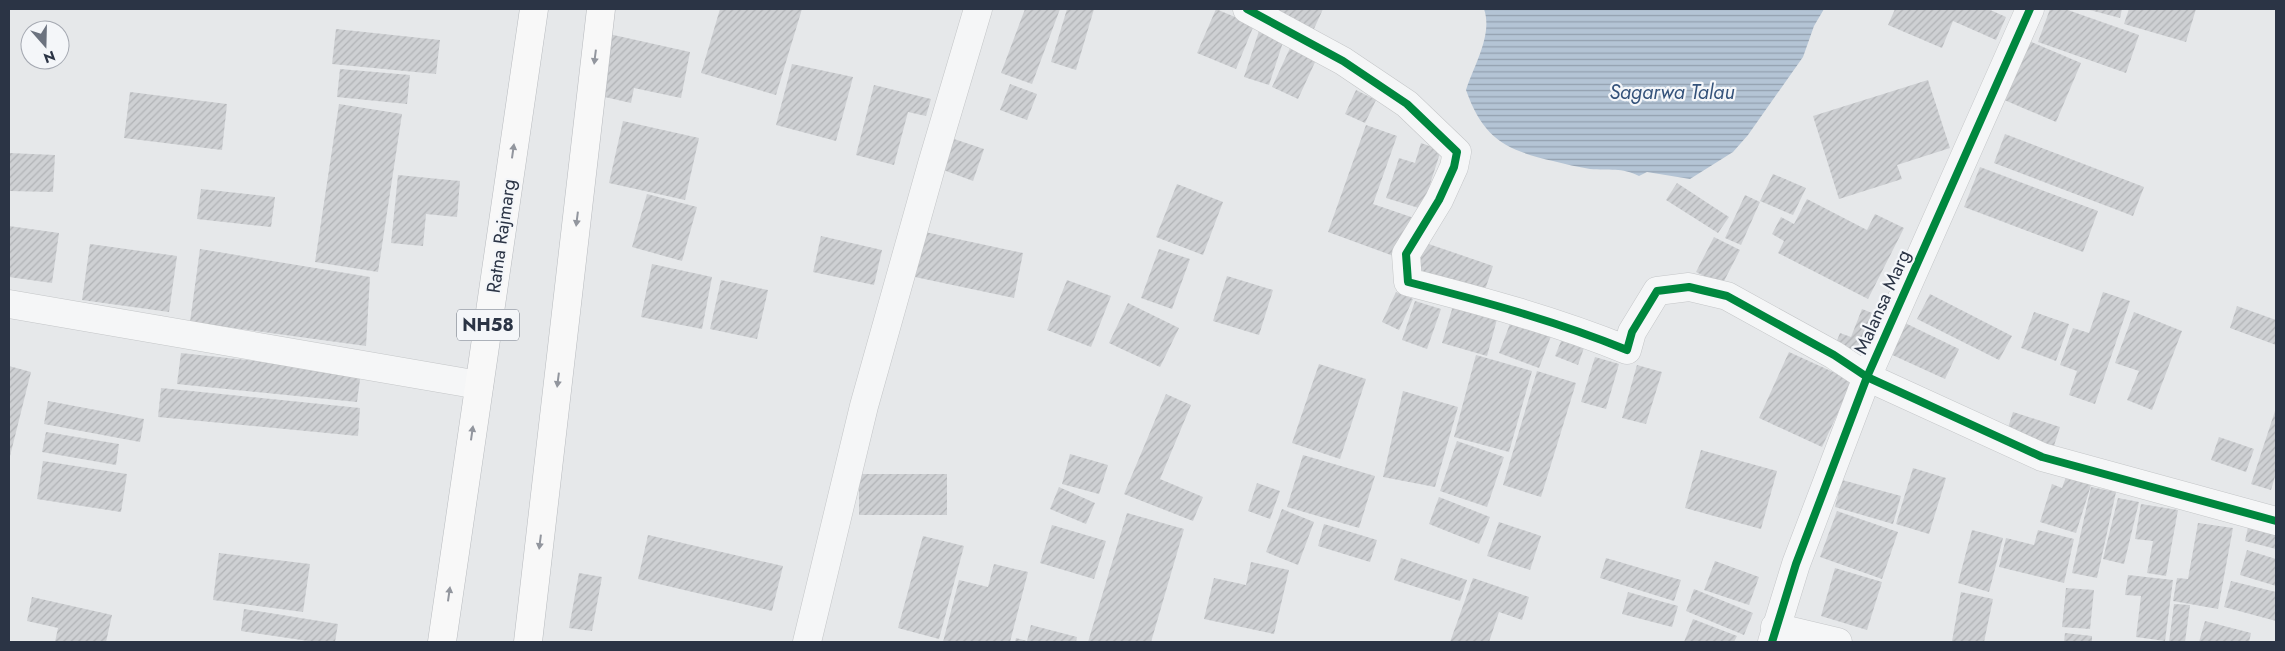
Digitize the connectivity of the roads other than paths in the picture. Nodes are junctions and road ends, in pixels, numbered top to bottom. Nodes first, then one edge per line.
1 (534, 9) edge
2 (601, 9) edge
3 (978, 9) edge
4 (1247, 9) edge
5 (2030, 9) edge
6 (9, 304) edge
7 (1867, 377) junction
8 (479, 385) junction
9 (2276, 521) edge
10 (1774, 634) edge
11 (442, 642) edge
12 (528, 642) edge
13 (807, 642) edge
14 (1838, 642) edge

8 -> 1 highway, Ratna Rajmarg / NH58
2 -> 12 highway
3 - 13 street
4 - 7 street
5 - 7 street, Malansa Marg
6 - 8 street
7 - 9 street
7 - 10 street, Malansa Marg
11 -> 8 highway, Ratna Rajmarg / NH58
10 - 14 street

